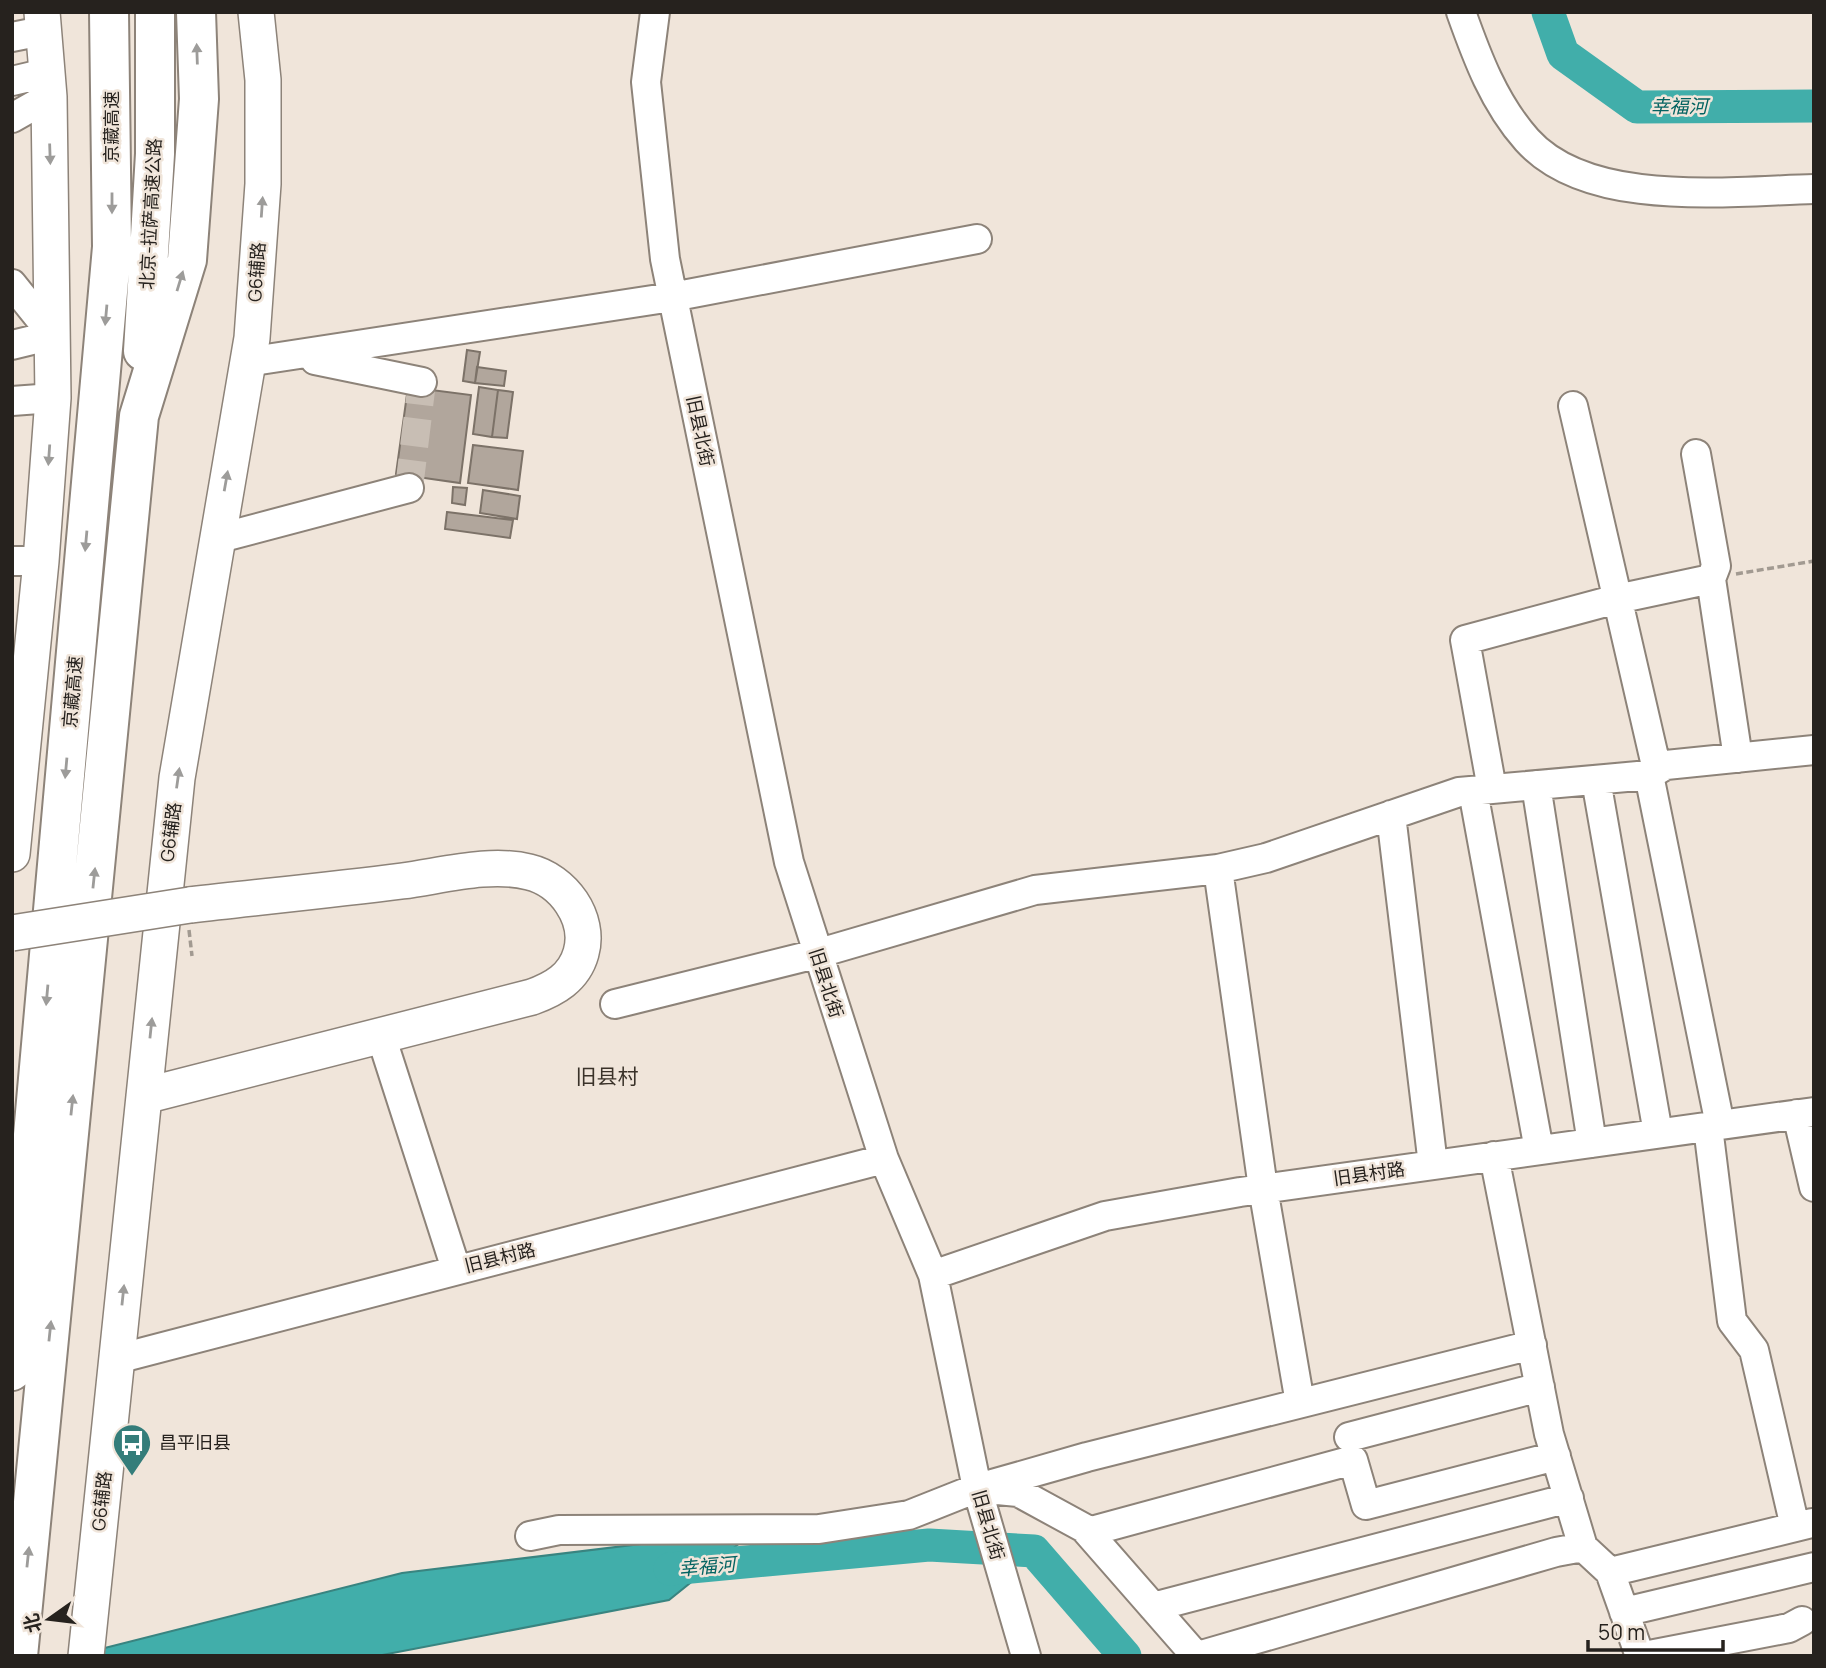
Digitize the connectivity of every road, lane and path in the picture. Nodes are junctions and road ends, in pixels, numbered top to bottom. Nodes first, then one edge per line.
1 (109, 12) edge
2 (155, 12) edge
3 (196, 12) edge
4 (256, 12) edge
5 (655, 12) edge
6 (1461, 12) edge
7 (32, 27) edge
8 (12, 81) edge
9 (47, 85) junction
10 (12, 118) edge
11 (1814, 189) edge
12 (976, 239) dead end
13 (12, 284) edge
14 (672, 297) junction
15 (53, 335) junction
16 (12, 345) edge
17 (298, 357) junction
18 (247, 362) junction
19 (422, 382) dead end
20 (53, 398) junction
21 (12, 401) edge
22 (1573, 406) dead end
23 (139, 416) junction
24 (1696, 454) dead end
25 (409, 488) dead end
26 (216, 539) junction
27 (27, 561) edge
28 (1814, 561) edge
29 (1712, 579) junction
30 (1617, 599) junction
31 (22, 665) edge
32 (18, 741) edge
33 (1814, 750) edge
34 (1738, 758) junction
35 (1653, 773) junction
36 (1596, 780) junction
37 (1536, 785) junction
38 (1483, 790) junction
39 (1391, 815) junction
40 (12, 854) edge
41 (1219, 869) junction
42 (189, 915) junction
43 (12, 933) edge
44 (816, 954) junction
45 (192, 956) dead end
46 (615, 1004) dead end
47 (381, 1036) junction
48 (144, 1096) junction
49 (1805, 1113) edge
50 (1714, 1126) junction
51 (1658, 1133) junction
52 (1592, 1143) junction
53 (1539, 1150) junction
54 (1494, 1156) junction
55 (884, 1158) junction
56 (1433, 1165) junction
57 (1814, 1187) edge
58 (1263, 1188) junction
59 (456, 1269) junction
60 (933, 1275) junction
61 (1532, 1345) junction
62 (117, 1359) junction
63 (12, 1371) edge
64 (1540, 1387) junction
65 (1341, 1393) junction
66 (1300, 1403) junction
67 (1351, 1449) junction
68 (1556, 1456) junction
69 (977, 1489) junction
70 (1569, 1498) junction
71 (1805, 1525) edge
72 (1088, 1532) junction
73 (530, 1536) dead end
74 (1583, 1547) junction
75 (1814, 1567) edge
76 (1611, 1572) junction
77 (1153, 1607) junction
78 (1624, 1612) junction
79 (1802, 1621) dead end
80 (20, 1641) edge
81 (86, 1656) edge
82 (1026, 1656) edge
83 (1197, 1656) edge
84 (1642, 1656) edge

1 -> 63 highway, 京藏高速
2 - 23 highway, 北京-拉萨高速公路
23 -> 3 highway
18 -> 4 main road, G6辅路
5 - 14 street, 旧县北街
6 - 11 street
7 - 9 main road
8 - 9 street
9 - 10 street
9 -> 15 main road
12 - 14 street
13 - 15 street
14 - 17 street
14 - 44 street, 旧县北街
15 - 16 street
15 - 20 main road
17 - 18 street
17 - 19 street
26 -> 18 main road, G6辅路
20 - 21 street
20 -> 27 main road
22 - 30 street
80 -> 23 highway
24 - 29 street
25 - 26 street
48 -> 26 main road, G6辅路
27 - 31 main road
28 - 29 path
29 - 30 street
29 - 34 street
30 - 35 street
30 - 38 street
31 - 32 main road
32 - 40 main road
33 - 34 street
34 - 35 street
35 - 36 street
35 - 50 street
36 - 37 street
36 - 51 street
37 - 38 street
37 - 52 street
38 - 39 street
38 - 53 street
39 - 41 street
39 - 56 street
41 - 44 street
41 - 58 street
42 - 43 main road, bridge
42 - 45 path
42 - 47 main road
44 - 46 street
44 - 55 street, 旧县北街
47 - 48 main road
47 - 59 street
62 -> 48 main road, G6辅路
49 - 50 street, 旧县村路
49 - 57 street
50 - 51 street, 旧县村路
50 - 71 street
51 - 52 street, 旧县村路
52 - 53 street, 旧县村路
53 - 54 street, 旧县村路
54 - 56 street, 旧县村路
54 - 61 street
55 - 59 street, 旧县村路
55 - 60 street, 旧县北街
56 - 58 street, 旧县村路
58 - 60 street, 旧县村路
58 - 66 street
59 - 62 street, 旧县村路
60 - 69 street, 旧县北街
61 - 64 street
61 - 65 street
62 - 81 main road, G6辅路
64 - 67 street
64 - 68 street
65 - 66 street
65 - 67 street
66 - 69 street
67 - 68 street
67 - 72 street
68 - 70 street
69 - 72 street
69 - 73 street
69 - 82 street, 旧县北街
70 - 74 street
70 - 77 street
71 - 76 street
72 - 77 street
74 - 76 street
74 - 83 street
75 - 78 street
76 - 78 street
77 - 83 street
78 - 84 street
79 - 84 street

